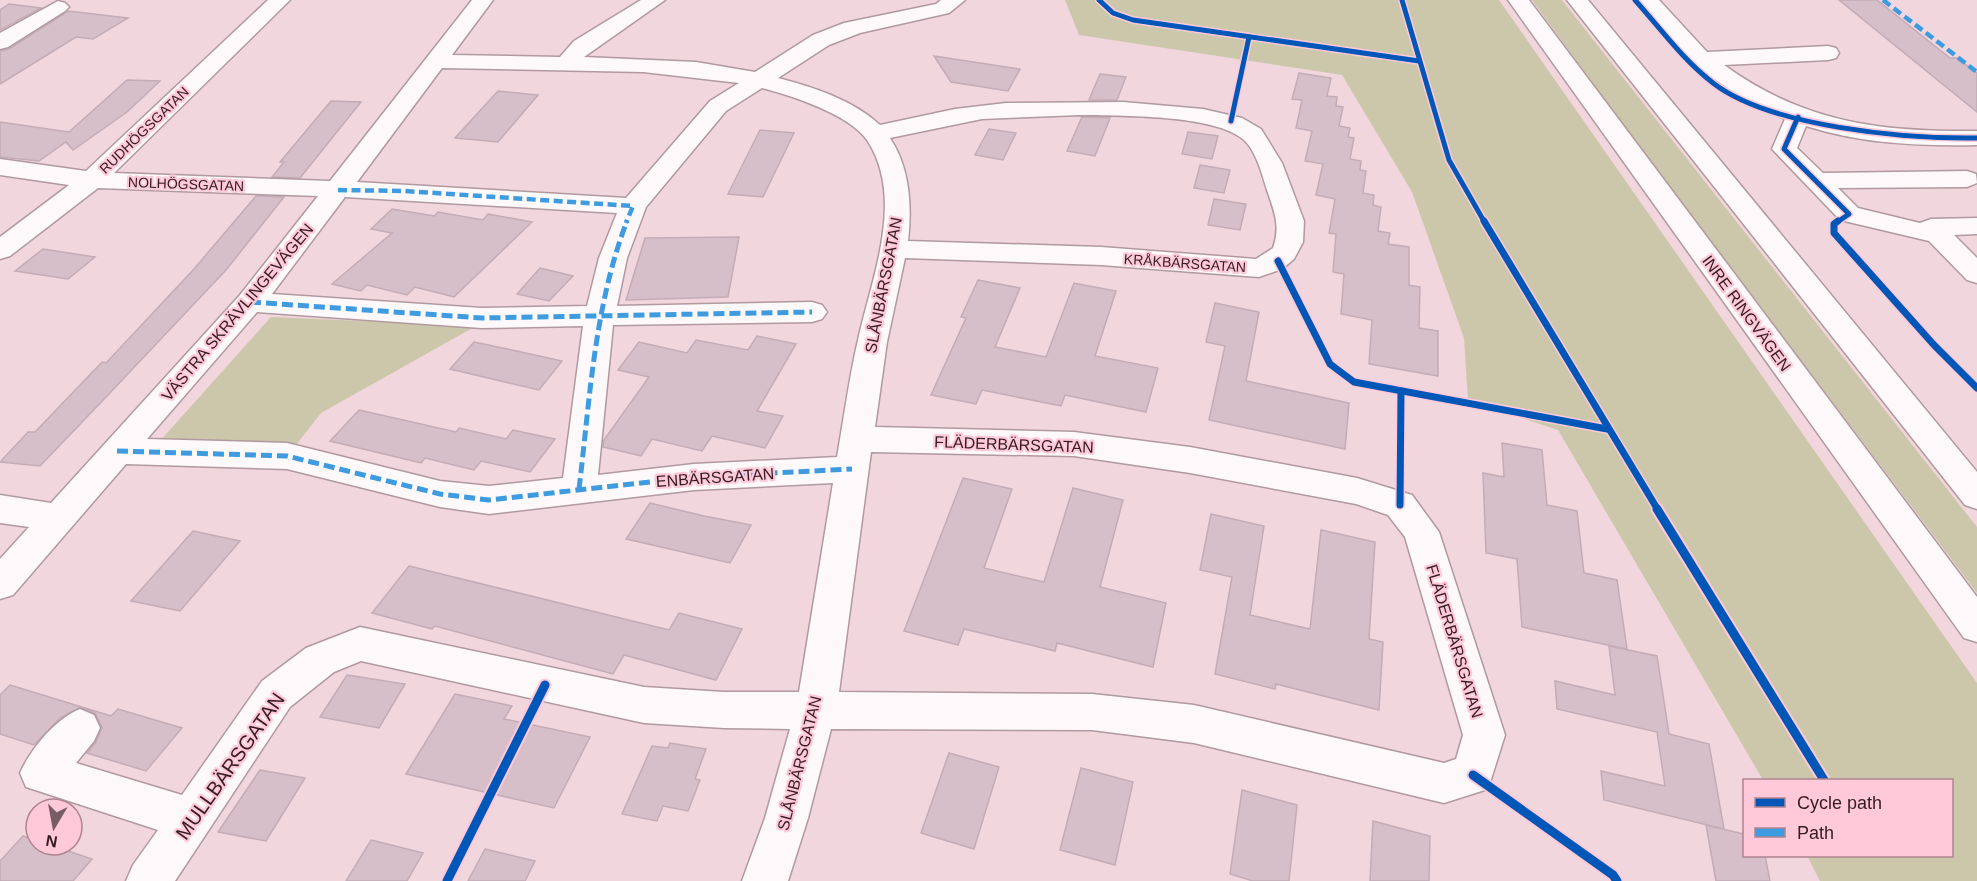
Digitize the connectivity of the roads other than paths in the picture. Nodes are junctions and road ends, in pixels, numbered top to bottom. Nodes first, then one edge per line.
1 (280, 0) edge
2 (483, 0) edge
3 (655, 0) edge
4 (955, 0) edge
5 (1518, 0) edge
6 (1577, 0) edge
7 (1648, 0) edge
8 (58, 7) dead end
9 (0, 42) edge
10 (1828, 53) dead end
11 (1702, 59) junction
12 (437, 61) junction
13 (566, 64) junction
14 (756, 80) junction
15 (1798, 117) junction
16 (875, 134) junction
17 (1977, 138) edge
18 (1938, 139) junction
19 (0, 167) edge
20 (1972, 176) edge
21 (92, 180) junction
22 (1815, 181) junction
23 (338, 190) junction
24 (633, 206) junction
25 (1977, 226) edge
26 (1938, 235) junction
27 (892, 249) junction
28 (0, 250) edge
29 (1977, 274) edge
30 (250, 302) junction
31 (812, 312) dead end
32 (599, 318) junction
33 (117, 451) junction
34 (855, 454) junction
35 (579, 489) junction
36 (1977, 496) edge
37 (0, 509) edge
38 (59, 518) junction
39 (0, 584) edge
40 (1977, 626) edge
41 (815, 710) junction
42 (80, 728) dead end
43 (191, 819) junction
44 (149, 881) edge
45 (765, 881) edge

1 - 21 main road, RUDHÖGSGATAN
2 - 12 main road, VÄSTRA SKRÄVLINGEVÄGEN
3 - 13 main road
4 - 14 main road
5 - 40 main road, INRE RINGVÄGEN
6 - 36 main road
7 - 11 main road
8 - 9 main road
10 - 11 main road
11 - 15 main road
12 - 13 main road, SLÅNBÄRSGATAN
12 - 23 main road, VÄSTRA SKRÄVLINGEVÄGEN
13 - 14 main road, SLÅNBÄRSGATAN
14 - 16 main road, SLÅNBÄRSGATAN
14 - 24 main road
15 - 18 main road
15 - 22 main road
16 - 27 main road, SLÅNBÄRSGATAN
16 - 27 main road, KRÅKBÄRSGATAN
17 - 18 main road
18 - 20 main road
19 - 21 main road, NOLHÖGSGATAN
20 - 22 main road
21 - 23 main road, NOLHÖGSGATAN
21 - 28 main road, RUDHÖGSGATAN
22 - 26 main road
23 - 24 main road, NOLHÖGSGATAN
23 - 30 main road, VÄSTRA SKRÄVLINGEVÄGEN
24 - 32 main road
25 - 26 main road
26 - 29 main road
27 - 34 main road, SLÅNBÄRSGATAN
30 - 32 main road
30 - 33 main road, VÄSTRA SKRÄVLINGEVÄGEN
31 - 32 main road
32 - 35 main road
33 - 35 main road, ENBÄRSGATAN
33 - 38 main road, VÄSTRA SKRÄVLINGEVÄGEN
34 - 35 main road, ENBÄRSGATAN
34 - 41 main road, SLÅNBÄRSGATAN
34 - 41 main road, FLÄDERBÄRSGATAN
37 - 38 main road
38 - 39 main road, VÄSTRA SKRÄVLINGEVÄGEN
41 - 43 main road, MULLBÄRSGATAN
41 - 45 main road, SLÅNBÄRSGATAN
42 - 43 main road
43 - 44 main road, MULLBÄRSGATAN

